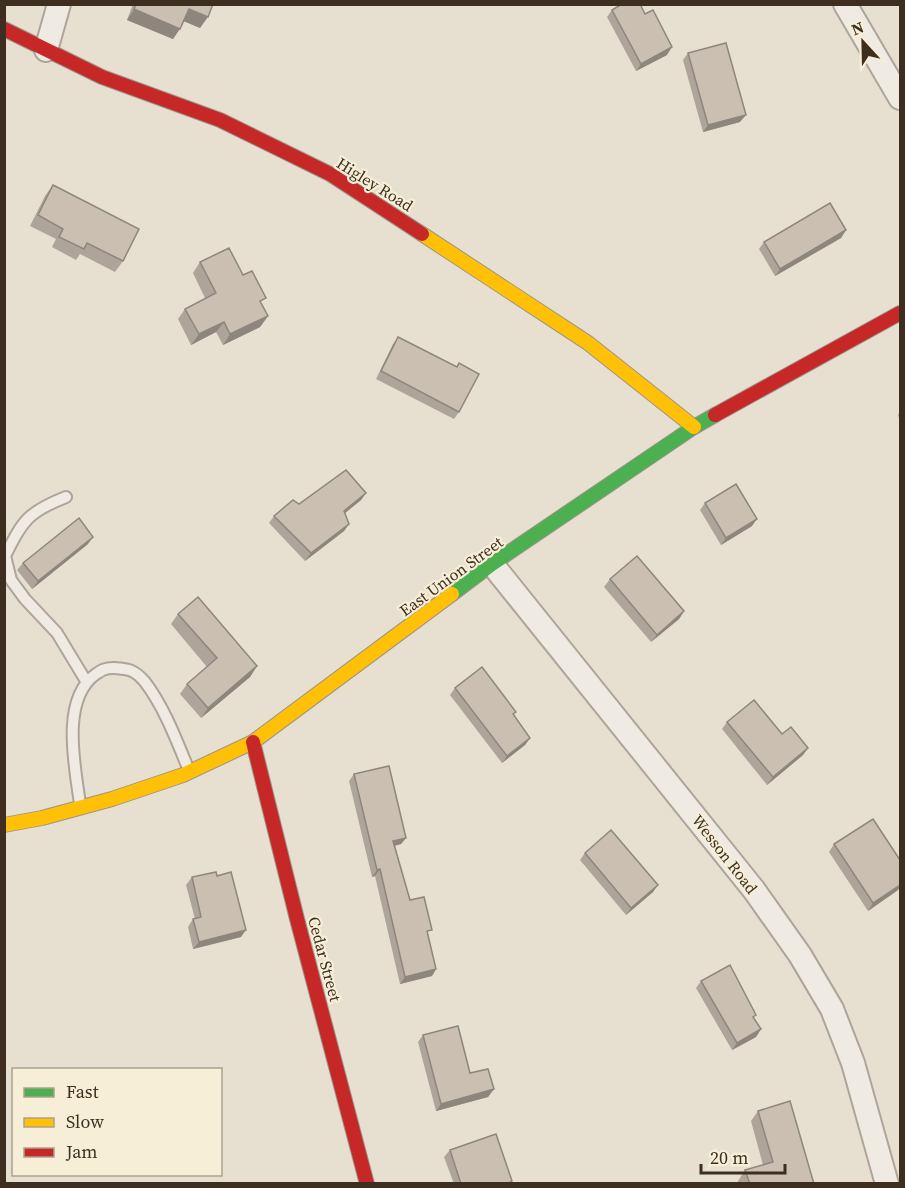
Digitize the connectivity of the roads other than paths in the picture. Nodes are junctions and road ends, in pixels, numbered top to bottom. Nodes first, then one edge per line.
1 (59, 4) edge
2 (845, 4) edge
3 (4, 29) edge
4 (46, 50) junction
5 (900, 99) edge
6 (900, 313) edge
7 (694, 427) junction
8 (66, 497) dead end
9 (492, 564) junction
10 (86, 681) junction
11 (253, 742) junction
12 (189, 771) junction
13 (80, 808) junction
14 (4, 825) edge
15 (368, 1184) edge
16 (887, 1184) edge

1 - 4 street
2 - 5 street
3 - 4 street, Higley Road
4 - 7 street, Higley Road
6 - 7 street, East Union Street
7 - 9 street, East Union Street
8 - 10 lane
9 - 11 street, East Union Street
9 - 16 street, Wesson Road
10 - 12 lane
10 - 13 lane
11 - 12 street, East Union Street
11 - 15 street, Cedar Street
12 - 13 street, East Union Street
13 - 14 street, East Union Street

